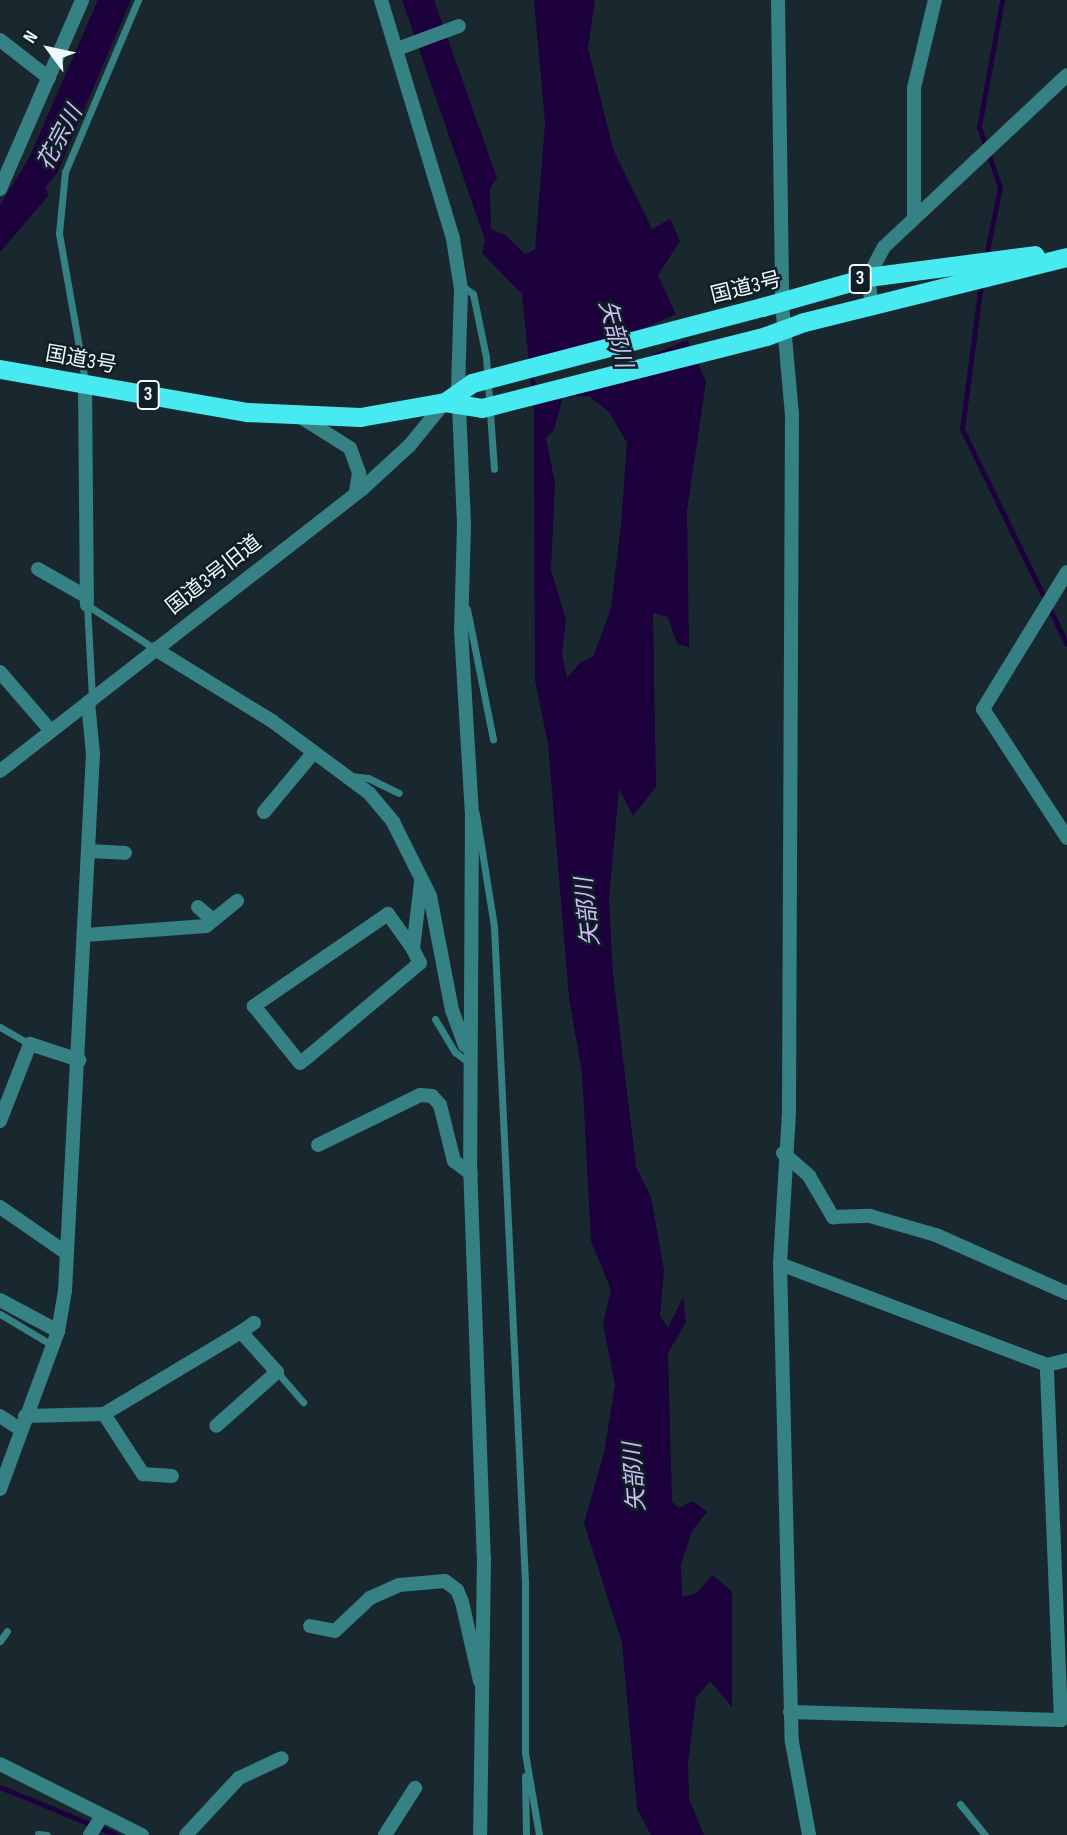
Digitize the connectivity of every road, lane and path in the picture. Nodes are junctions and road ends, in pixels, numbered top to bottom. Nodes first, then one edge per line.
1 (82, 0) edge
2 (138, 0) edge
3 (381, 0) edge
4 (778, 0) edge
5 (935, 0) edge
6 (459, 26) dead end
7 (0, 40) edge
8 (397, 48) junction
9 (49, 78) junction
10 (1065, 81) edge
11 (0, 189) edge
12 (914, 215) junction
13 (1067, 255) edge
14 (1020, 263) junction
15 (867, 277) junction
16 (461, 285) junction
17 (782, 303) junction
18 (872, 308) junction
19 (786, 328) junction
20 (0, 369) edge
21 (85, 384) junction
22 (458, 396) junction
23 (297, 415) junction
24 (494, 469) dead end
25 (356, 494) junction
26 (38, 569) dead end
27 (1067, 572) edge
28 (463, 585) junction
29 (87, 601) junction
30 (155, 649) junction
31 (0, 672) edge
32 (90, 700) junction
33 (51, 731) junction
34 (493, 739) dead end
35 (314, 752) junction
36 (0, 771) edge
37 (346, 776) junction
38 (399, 793) dead end
39 (264, 812) dead end
40 (472, 813) junction
41 (1067, 838) edge
42 (89, 851) junction
43 (125, 853) dead end
44 (421, 882) junction
45 (237, 901) dead end
46 (198, 907) dead end
47 (213, 920) junction
48 (85, 935) junction
49 (413, 949) junction
50 (435, 1019) dead end
51 (0, 1027) edge
52 (30, 1044) junction
53 (79, 1060) junction
54 (469, 1060) junction
55 (0, 1121) edge
56 (318, 1145) dead end
57 (783, 1153) junction
58 (471, 1174) junction
59 (0, 1207) edge
60 (65, 1252) junction
61 (780, 1264) junction
62 (1067, 1293) edge
63 (0, 1300) edge
64 (0, 1314) edge
65 (254, 1323) dead end
66 (241, 1332) junction
67 (55, 1338) junction
68 (1067, 1360) edge
69 (1047, 1365) junction
70 (277, 1372) junction
71 (303, 1402) dead end
72 (104, 1414) junction
73 (0, 1416) edge
74 (23, 1423) junction
75 (216, 1426) dead end
76 (172, 1476) dead end
77 (0, 1489) edge
78 (310, 1626) dead end
79 (6, 1631) dead end
80 (0, 1641) edge
81 (483, 1692) junction
82 (790, 1712) junction
83 (525, 1752) junction
84 (282, 1758) dead end
85 (0, 1764) edge
86 (415, 1788) dead end
87 (960, 1804) dead end
88 (102, 1816) junction
89 (38, 1834) edge
90 (47, 1835) edge
91 (90, 1835) edge
92 (142, 1835) edge
93 (186, 1835) edge
94 (385, 1835) edge
95 (480, 1835) edge
96 (526, 1835) edge
97 (539, 1835) edge
98 (808, 1835) edge
99 (985, 1835) edge

1 - 9 street
2 - 21 lane
3 - 8 street
4 - 17 street
5 - 12 street
6 - 8 street
7 - 9 street
8 - 16 street
9 - 11 street
10 - 12 street
12 - 15 street
13 - 14 highway, 国道3号 / 3
14 - 15 highway, 国道3号 / 3
14 - 18 highway, 国道3号 / 3
15 - 17 highway, 国道3号 / 3
15 - 18 street
16 - 22 street
16 - 24 lane
17 - 19 street
17 - 22 highway, 国道3号 / 3, bridge
18 - 19 highway, 国道3号 / 3
19 - 22 highway, 国道3号 / 3, bridge
19 - 57 street
20 - 21 highway, 国道3号 / 3
21 - 23 highway, 国道3号 / 3
21 - 29 street
22 - 23 highway, 国道3号 / 3
22 - 25 street, 国道3号旧道
22 - 28 street
23 - 25 street
25 - 30 street, 国道3号旧道
26 - 29 street
27 - 41 street
28 - 34 lane
28 - 40 street
29 - 30 lane
29 - 32 lane
30 - 32 street, 国道3号旧道
30 - 35 street
31 - 33 street
32 - 33 street, 国道3号旧道
32 - 42 street
33 - 36 street, 国道3号旧道
35 - 37 street
35 - 39 street
37 - 38 lane
37 - 44 street
40 - 54 street
40 - 83 lane
42 - 43 street
42 - 48 street
44 - 49 street
44 - 54 street
45 - 47 street
46 - 47 street
47 - 48 street
48 - 53 street
49 - 49 street
50 - 54 lane
51 - 52 lane
52 - 53 street
52 - 55 street
53 - 60 street
54 - 58 street
56 - 58 street
57 - 61 street
57 - 62 street
58 - 81 street
59 - 60 street
60 - 67 street
61 - 69 street
61 - 82 street
63 - 67 street
64 - 67 lane
65 - 66 street
66 - 70 street
66 - 72 street
67 - 74 street
68 - 69 street
69 - 82 street
70 - 71 lane
70 - 75 street
72 - 74 street
72 - 76 street
73 - 74 street
74 - 77 street
78 - 81 street
79 - 80 lane
81 - 95 street
82 - 98 street
83 - 96 lane
83 - 97 lane
84 - 93 street
85 - 88 street
86 - 94 street
87 - 99 lane
88 - 91 street
88 - 92 street
89 - 90 lane

